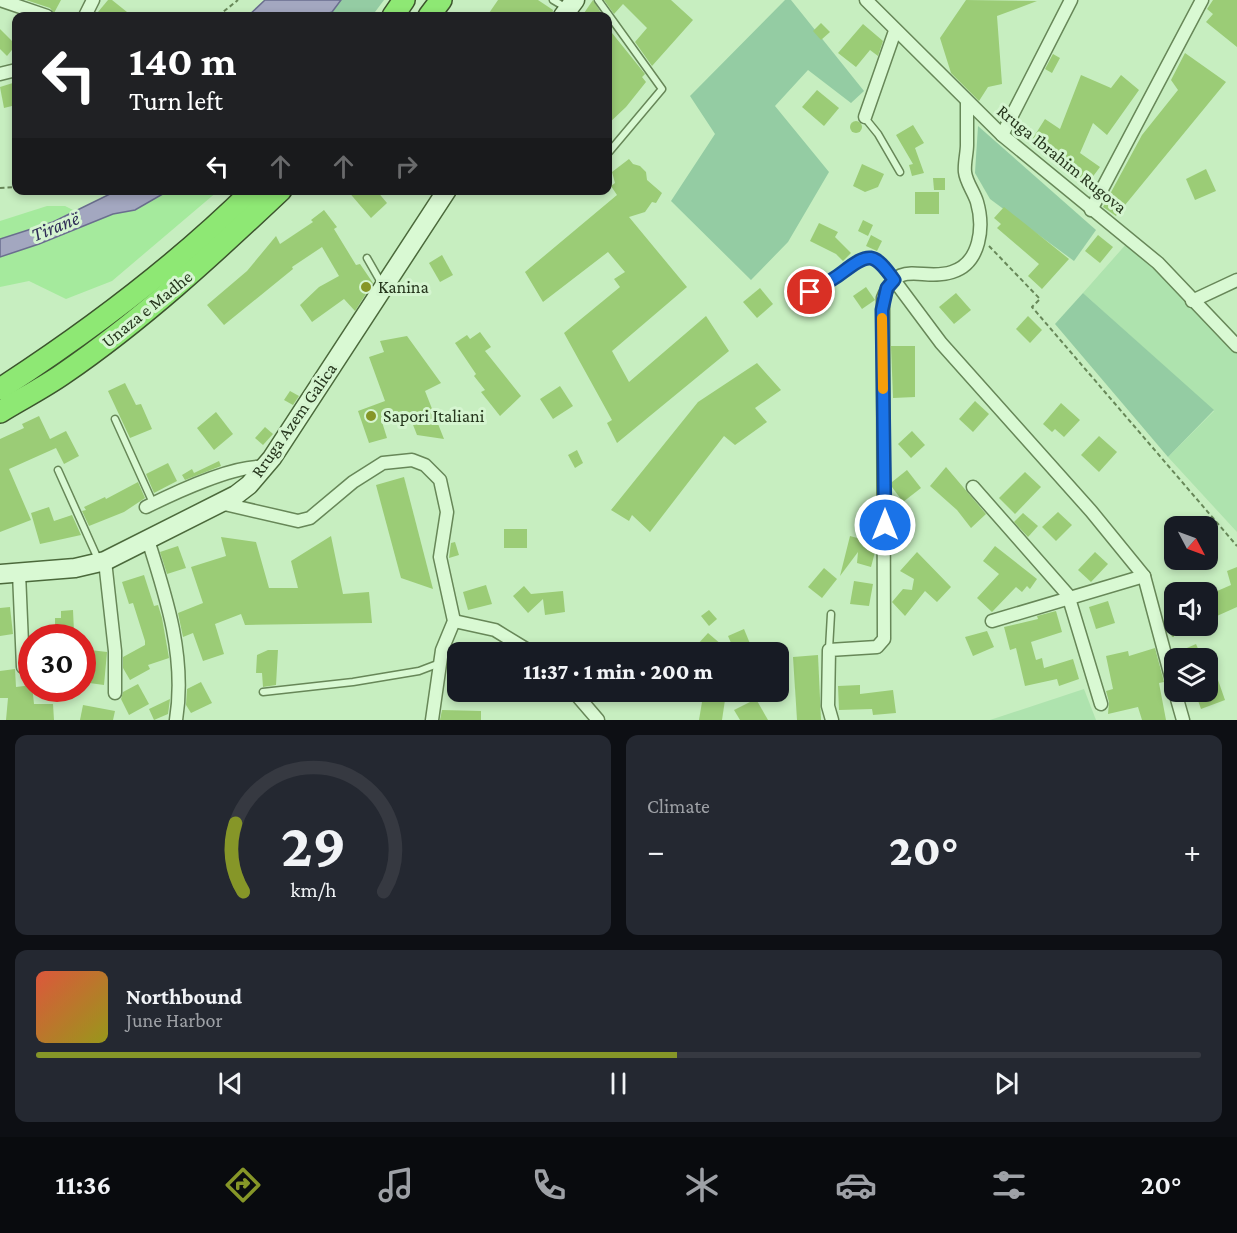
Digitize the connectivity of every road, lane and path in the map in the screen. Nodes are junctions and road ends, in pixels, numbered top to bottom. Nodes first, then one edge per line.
1 (0, 0) edge
2 (238, 0) edge
3 (866, 0) edge
4 (1071, 0) edge
5 (1202, 0) edge
6 (35, 12) edge
7 (223, 12) edge
8 (612, 19) edge
9 (895, 31) junction
10 (967, 103) junction
11 (865, 117) joint
12 (1002, 135) junction
13 (612, 148) edge
14 (900, 172) dead end
15 (248, 195) edge
16 (276, 195) edge
17 (444, 195) edge
18 (1091, 210) junction
19 (980, 237) junction
20 (367, 258) dead end
21 (894, 280) junction
22 (1237, 280) edge
23 (384, 289) junction
24 (810, 292) dead end
25 (1192, 301) junction
26 (1237, 346) edge
27 (0, 389) edge
28 (0, 412) edge
29 (115, 420) dead end
30 (265, 467) junction
31 (58, 470) dead end
32 (973, 487) dead end
33 (220, 503) junction
34 (150, 505) joint
35 (148, 540) junction
36 (1237, 546) edge
37 (102, 562) junction
38 (19, 573) junction
39 (0, 574) edge
40 (1144, 576) junction
41 (1068, 598) junction
42 (831, 614) dead end
43 (454, 621) junction
44 (992, 621) dead end
45 (21, 624) edge
46 (515, 642) edge
47 (829, 650) junction
48 (1164, 650) edge
49 (440, 663) junction
50 (263, 692) dead end
51 (116, 693) dead end
52 (583, 702) edge
53 (1178, 702) edge
54 (1101, 704) dead end
55 (176, 720) edge
56 (432, 720) edge
57 (598, 720) edge
58 (832, 720) edge
59 (1183, 720) edge

1 - 6 street
2 - 7 path
3 - 9 street, Rruga Ibrahim Rugova
4 - 12 street
5 - 18 street
8 - 13 lane
9 - 10 street, Rruga Ibrahim Rugova
9 - 11 street
10 - 12 street, Rruga Ibrahim Rugova
10 - 19 street
11 - 14 lane
12 - 18 street, Rruga Ibrahim Rugova
15 - 27 highway, Unaza e Madhe
16 - 28 highway, Unaza e Madhe
17 - 23 main road, Rruga Azem Galica
18 - 25 street, Rruga Ibrahim Rugova
19 - 21 street
19 - 36 path
20 - 23 lane
21 - 24 lane
21 - 40 street
21 - 47 street
22 - 25 street
23 - 30 main road, Rruga Azem Galica
25 - 26 street, Rruga Ibrahim Rugova
29 - 34 lane
30 - 33 main road, Rruga Azem Galica
30 - 34 street
31 - 37 lane
32 - 41 street
33 - 35 main road, Rruga Azem Galica
33 - 43 street
35 - 37 main road, Rruga Azem Galica
35 - 55 street
37 - 38 main road, Rruga Azem Galica
37 - 51 street
38 - 39 main road, Rruga Azem Galica
38 - 45 street
40 - 41 street
40 - 48 street
41 - 44 street
41 - 54 street
42 - 47 lane
43 - 46 street
43 - 49 street
47 - 58 street
49 - 50 lane
49 - 56 street
52 - 57 street
53 - 59 street

